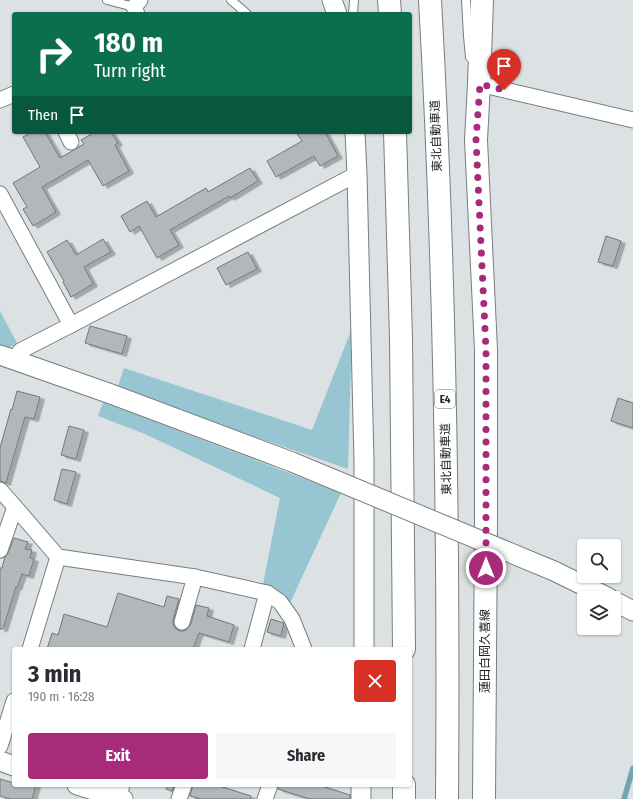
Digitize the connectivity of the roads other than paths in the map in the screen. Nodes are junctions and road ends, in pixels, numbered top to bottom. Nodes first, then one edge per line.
1 (107, 0) edge
2 (231, 0) edge
3 (332, 0) edge
4 (354, 0) edge
5 (389, 0) edge
6 (430, 0) edge
7 (466, 0) edge
8 (482, 0) edge
9 (137, 7) edge
10 (245, 12) edge
11 (336, 12) edge
12 (353, 12) edge
13 (390, 12) edge
14 (480, 84) junction
15 (12, 95) edge
16 (0, 100) edge
17 (633, 120) edge
18 (355, 134) edge
19 (395, 134) edge
20 (357, 174) junction
21 (0, 194) edge
22 (71, 325) junction
23 (7, 358) edge
24 (0, 490) edge
25 (15, 507) junction
26 (0, 550) edge
27 (58, 557) junction
28 (195, 577) junction
29 (595, 591) edge
30 (267, 593) junction
31 (621, 605) edge
32 (633, 611) edge
33 (182, 622) dead end
34 (31, 647) edge
35 (253, 647) edge
36 (303, 647) edge
37 (364, 647) edge
38 (404, 647) edge
39 (12, 707) edge
40 (0, 746) edge
41 (0, 761) edge
42 (12, 765) edge
43 (87, 787) edge
44 (183, 787) edge
45 (269, 787) edge
46 (404, 787) edge
47 (121, 794) edge
48 (179, 799) edge
49 (265, 799) edge
50 (404, 799) edge
51 (447, 799) edge
52 (484, 799) edge

1 - 9 lane
2 - 10 lane
3 - 11 street
4 - 12 lane
5 - 13 main road
6 - 51 main road, 東北自動車道 / E4
7 - 14 lane
8 - 14 main road, 蓮田白岡久喜線
14 - 17 street
14 - 52 main road, 蓮田白岡久喜線
15 - 16 street
18 - 20 street
19 - 38 main road
20 - 22 street
20 - 37 street
21 - 22 street
22 - 23 street
23 - 29 street, bridge
24 - 25 street
25 - 26 street
25 - 27 street
27 - 28 street
27 - 34 street
28 - 30 street
28 - 33 street
30 - 35 street
30 - 36 street
31 - 32 street
39 - 40 street
41 - 42 street
43 - 47 street
44 - 48 street
45 - 49 street
46 - 50 main road

